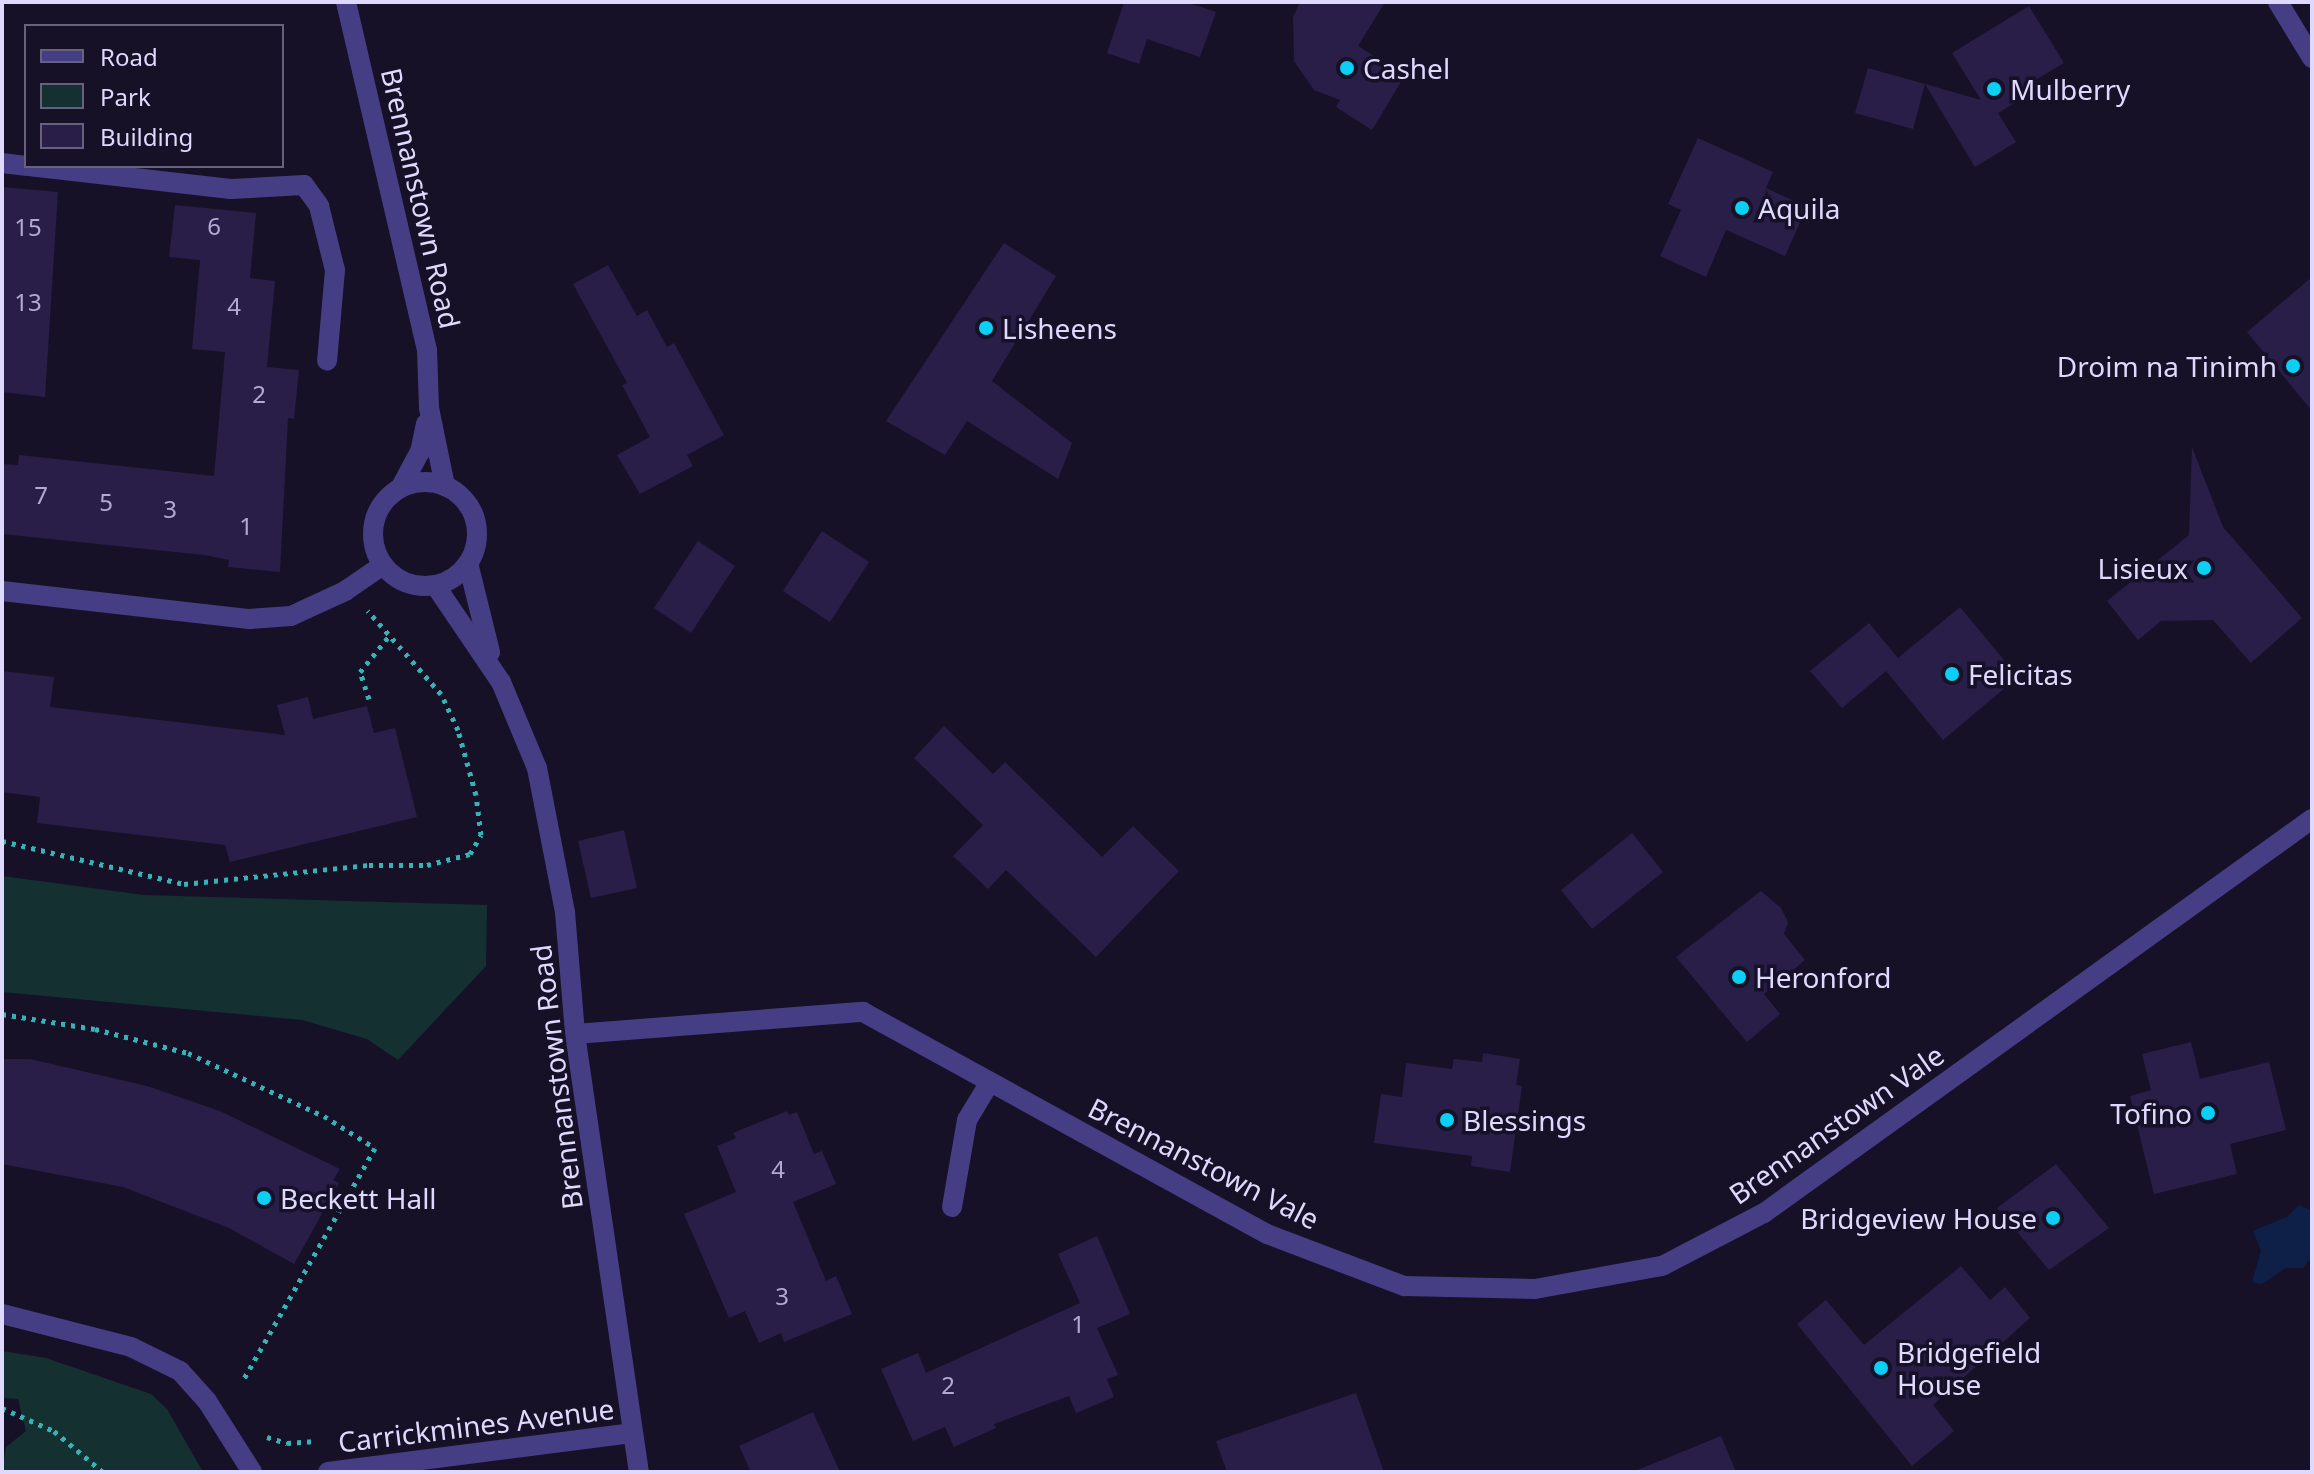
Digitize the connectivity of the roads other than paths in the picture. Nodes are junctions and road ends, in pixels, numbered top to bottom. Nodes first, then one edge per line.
1 (346, 2) edge
2 (2278, 2) edge
3 (2312, 58) edge
4 (2, 163) edge
5 (24, 166) edge
6 (45, 168) edge
7 (327, 361) dead end
8 (429, 408) junction
9 (445, 486) junction
10 (401, 487) junction
11 (468, 563) junction
12 (383, 565) junction
13 (435, 585) junction
14 (2, 591) edge
15 (501, 682) junction
16 (2312, 819) edge
17 (575, 1034) junction
18 (990, 1082) junction
19 (952, 1207) dead end
20 (2, 1314) edge
21 (632, 1433) junction
22 (252, 1472) edge
23 (328, 1472) edge
24 (639, 1472) edge

1 - 8 street, Brennanstown Road
2 - 3 street
4 - 5 street
6 - 7 street
8 - 9 street, Brennanstown Road
8 - 10 street, Brennanstown Road
9 - 10 street
9 - 11 street, Brennanstown Road
10 - 12 street, Brennanstown Road
11 - 13 street
11 - 15 street, Brennanstown Road
12 - 13 street
12 - 14 street
13 - 15 street, Brennanstown Road
15 - 17 street, Brennanstown Road
16 - 18 street, Brennanstown Vale
17 - 18 street, Brennanstown Vale
17 - 21 street, Brennanstown Road
18 - 19 street
20 - 22 street
21 - 23 street, Carrickmines Avenue
21 - 24 street, Brennanstown Road

